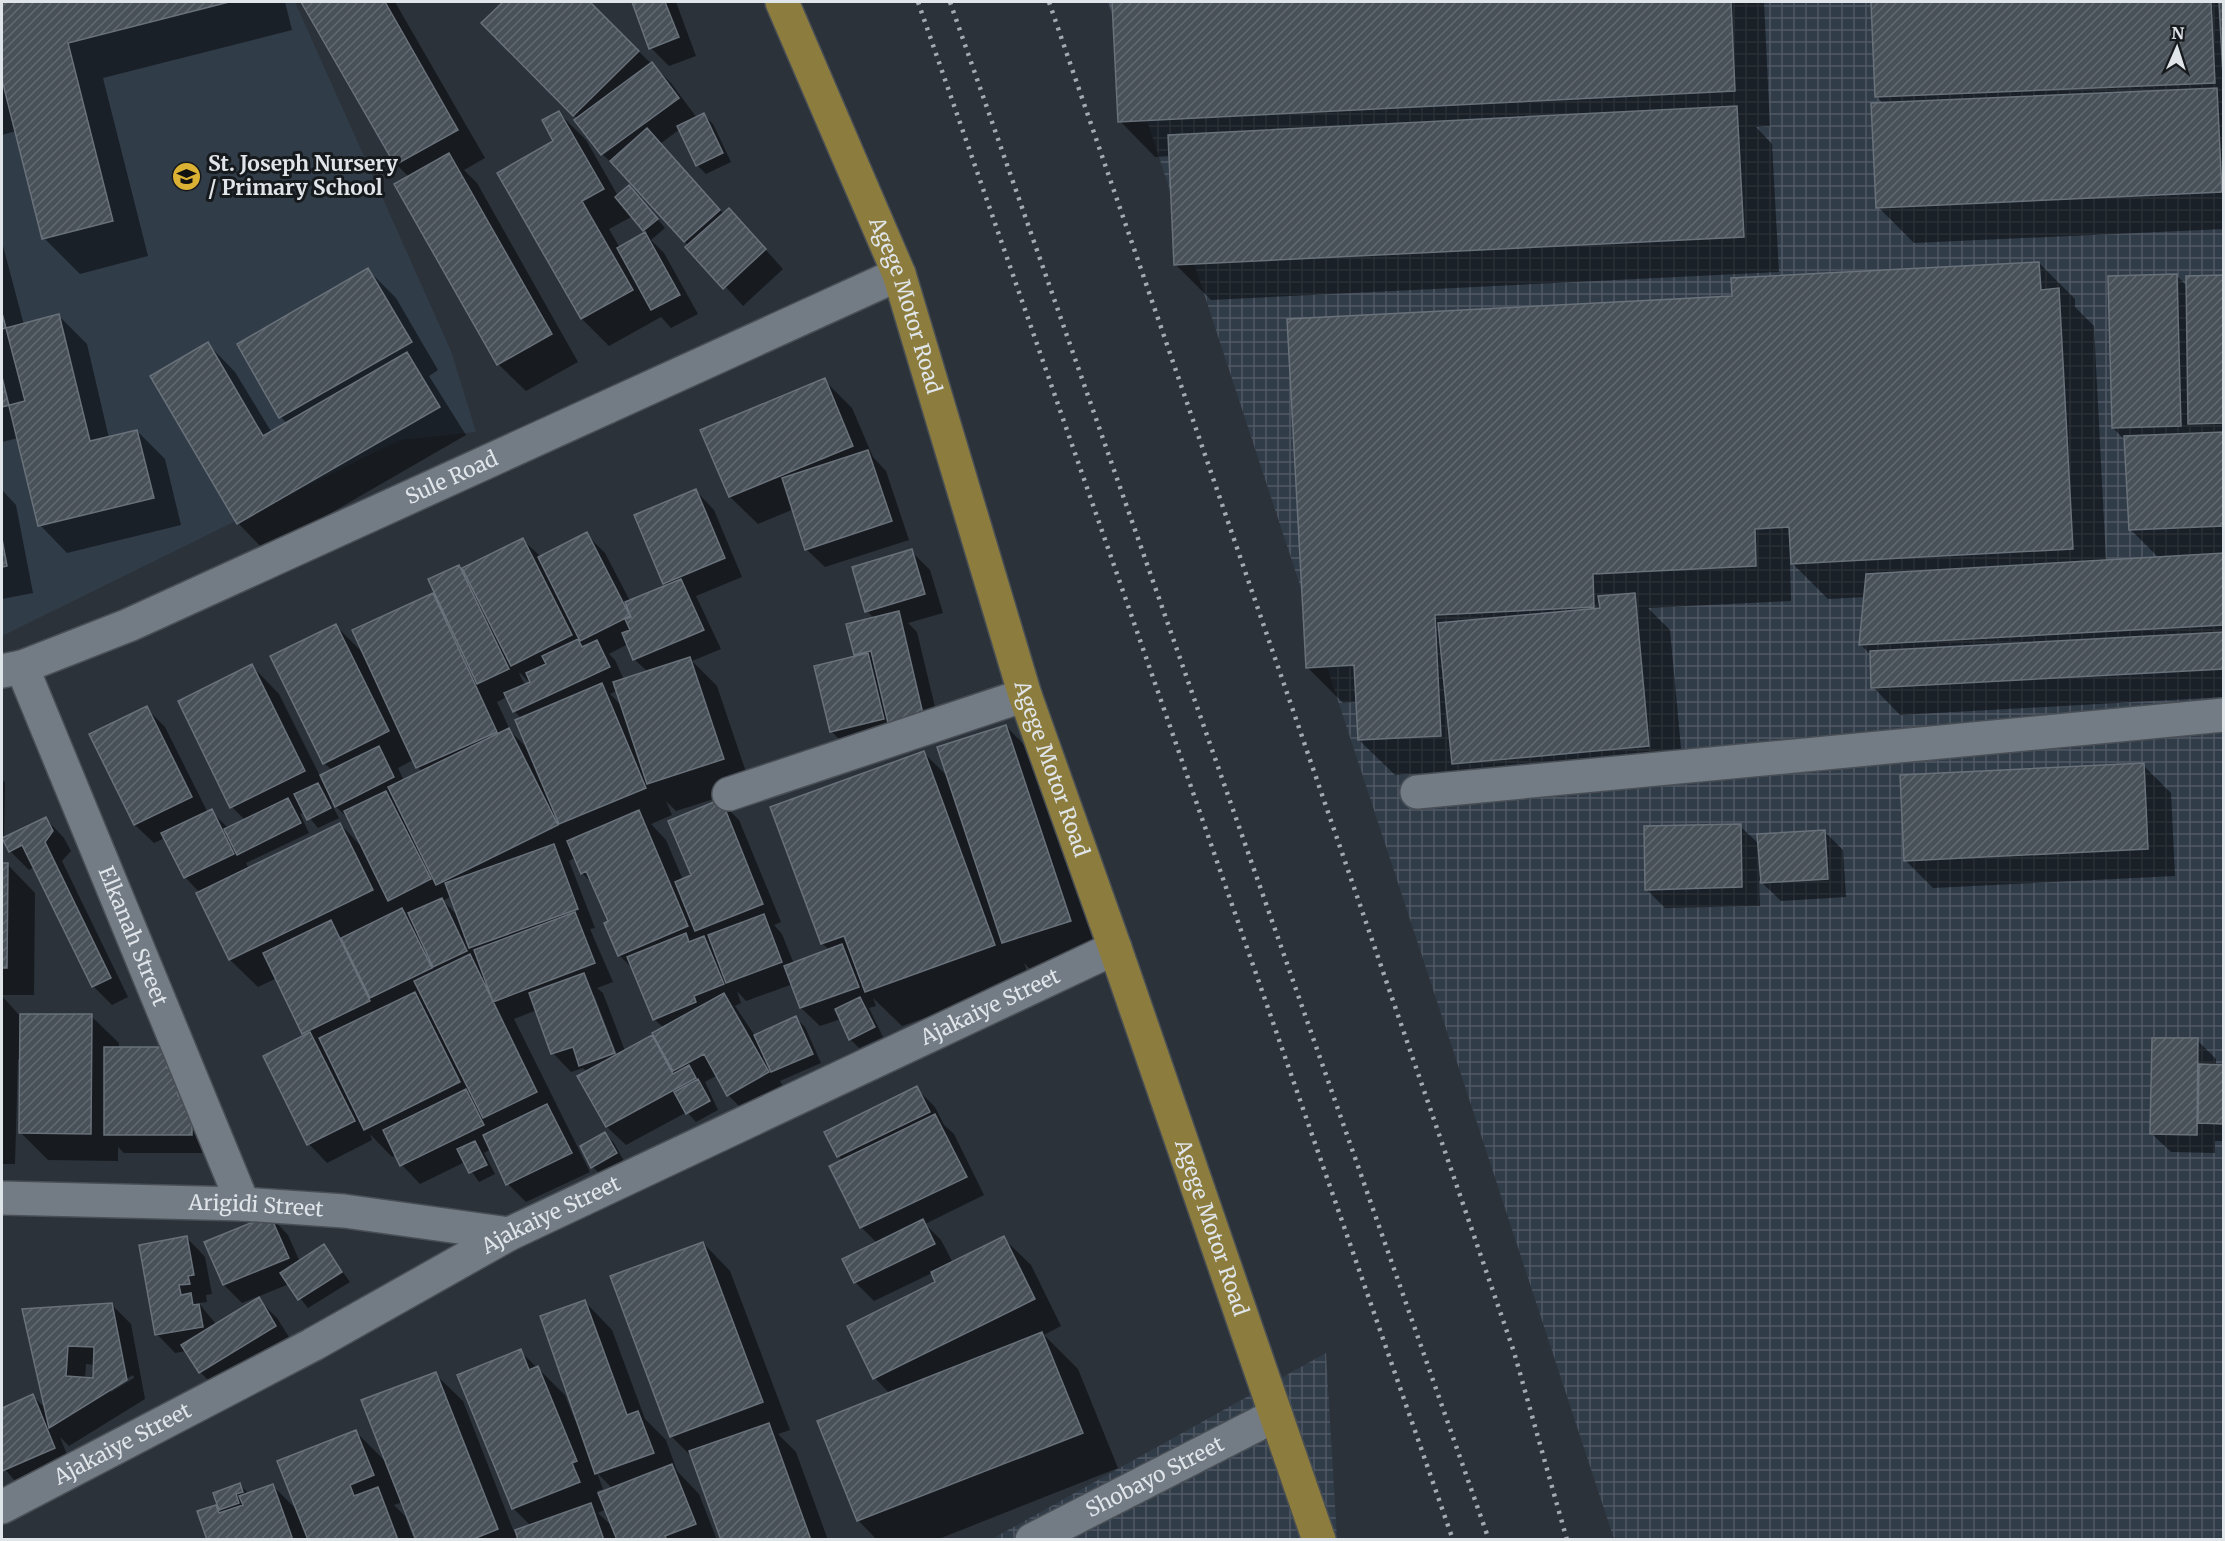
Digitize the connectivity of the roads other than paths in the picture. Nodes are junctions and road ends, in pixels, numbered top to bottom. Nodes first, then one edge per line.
1 (782, 2) edge
2 (899, 274) junction
3 (12, 669) edge
4 (1025, 695) junction
5 (2223, 715) edge
6 (1417, 792) dead end
7 (729, 794) dead end
8 (1115, 948) junction
9 (2, 1198) edge
10 (243, 1204) junction
11 (509, 1234) junction
12 (1276, 1415) junction
13 (2, 1507) edge
14 (1032, 1539) edge
15 (1319, 1539) edge

1 - 2 main road, Agege Motor Road
2 - 3 street, Sule Road
2 - 4 main road, Agege Motor Road
3 - 10 street, Elkanah Street
4 - 7 street
4 - 8 main road, Agege Motor Road
5 - 6 street
8 - 11 street, Ajakaiye Street
8 - 12 main road, Agege Motor Road
9 - 10 street, Arigidi Street
10 - 11 street, Arigidi Street
11 - 13 street, Ajakaiye Street
12 - 14 street, Shobayo Street
12 - 15 main road, Agege Motor Road

